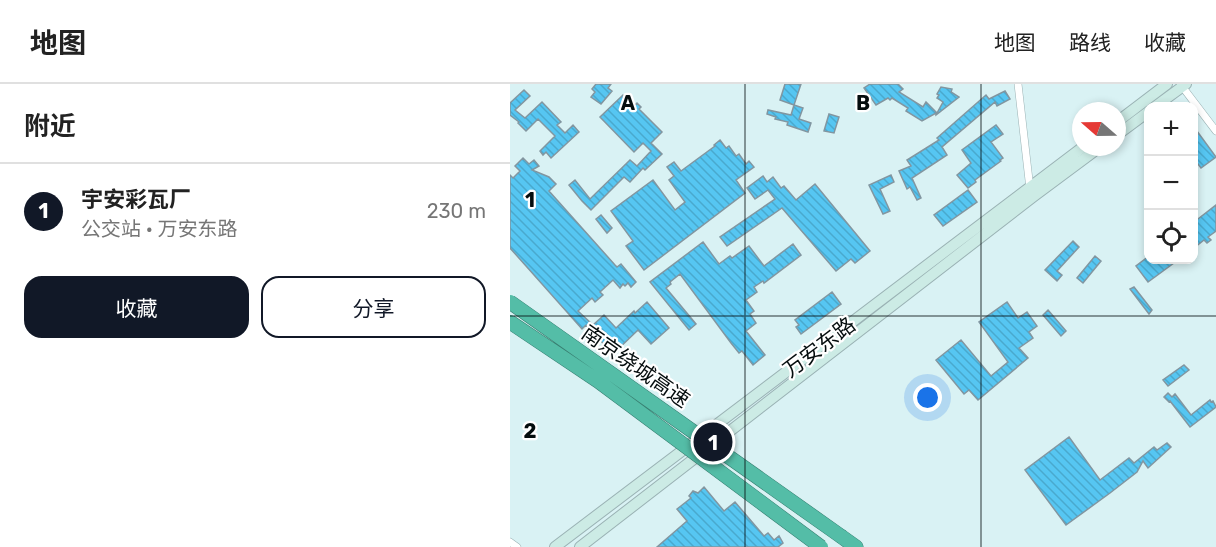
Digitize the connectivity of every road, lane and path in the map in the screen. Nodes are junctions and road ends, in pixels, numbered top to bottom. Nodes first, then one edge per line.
1 (1018, 84) edge
2 (1167, 84) edge
3 (1183, 85) edge
4 (1161, 102) edge
5 (1126, 115) edge
6 (1144, 116) edge
7 (1126, 129) edge
8 (1216, 131) edge
9 (1073, 156) edge
10 (1086, 156) edge
11 (1031, 192) junction
12 (510, 302) edge
13 (510, 322) edge
14 (510, 542) edge
15 (516, 547) edge
16 (555, 547) edge
17 (580, 547) edge
18 (821, 547) edge
19 (856, 547) edge

1 - 11 street
2 - 5 main road
3 - 4 main road
3 - 8 street
6 - 7 main road
9 - 11 main road, 万安东路
10 - 11 main road, 万安东路
11 - 16 main road, 万安东路
11 - 17 main road, 万安东路
12 - 19 highway, 南京绕城高速, bridge
13 - 18 highway, 南京绕城高速, bridge
14 - 15 street

